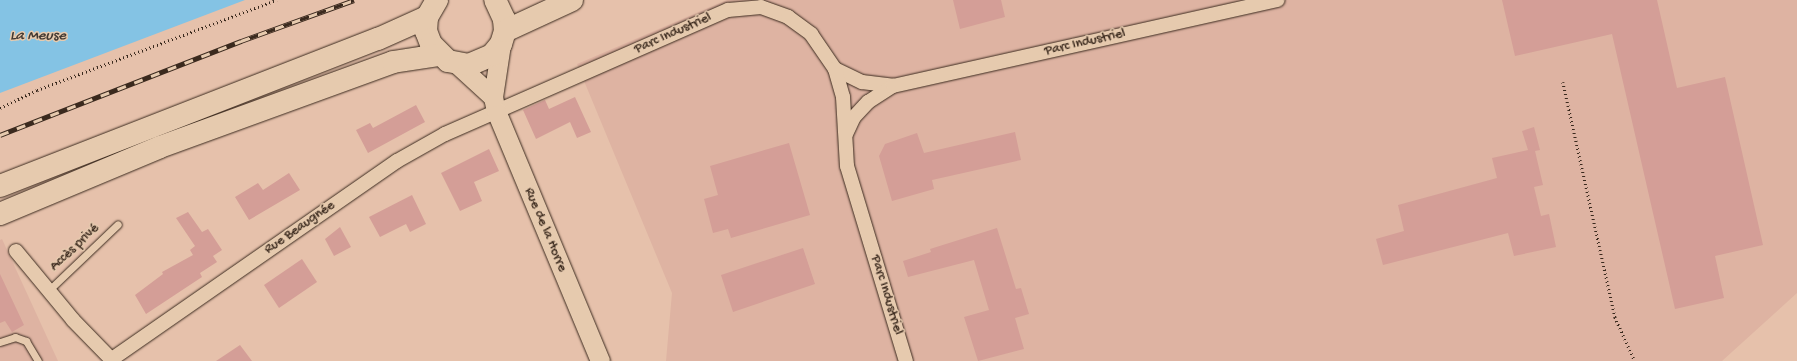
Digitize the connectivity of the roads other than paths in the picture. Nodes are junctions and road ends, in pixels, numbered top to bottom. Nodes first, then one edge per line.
1 (495, 0) edge
2 (572, 0) edge
3 (1278, 0) edge
4 (432, 9) edge
5 (503, 37) junction
6 (439, 55) junction
7 (458, 65) junction
8 (835, 69) junction
9 (893, 86) junction
10 (494, 104) junction
11 (845, 135) junction
12 (0, 186) edge
13 (0, 214) edge
14 (118, 224) dead end
15 (16, 251) dead end
16 (49, 290) junction
17 (0, 342) edge
18 (111, 360) edge
19 (38, 361) edge
20 (600, 361) edge
21 (906, 361) edge

1 - 5 highway
2 - 5 highway
3 - 9 street, Parc Industriel
4 - 6 highway
4 - 12 highway
5 - 7 highway
5 - 10 street
6 - 7 highway
6 - 13 highway
7 - 10 street
8 - 9 street, Parc Industriel
8 - 10 street, Parc Industriel
8 - 11 street, Parc Industriel
9 - 11 street, Parc Industriel
10 - 18 street, Rue Beaugnée
10 - 20 street, Rue de la Horre
11 - 21 street, Parc Industriel
14 - 16 lane, Accès privé
15 - 16 street
16 - 18 street
17 - 19 lane

